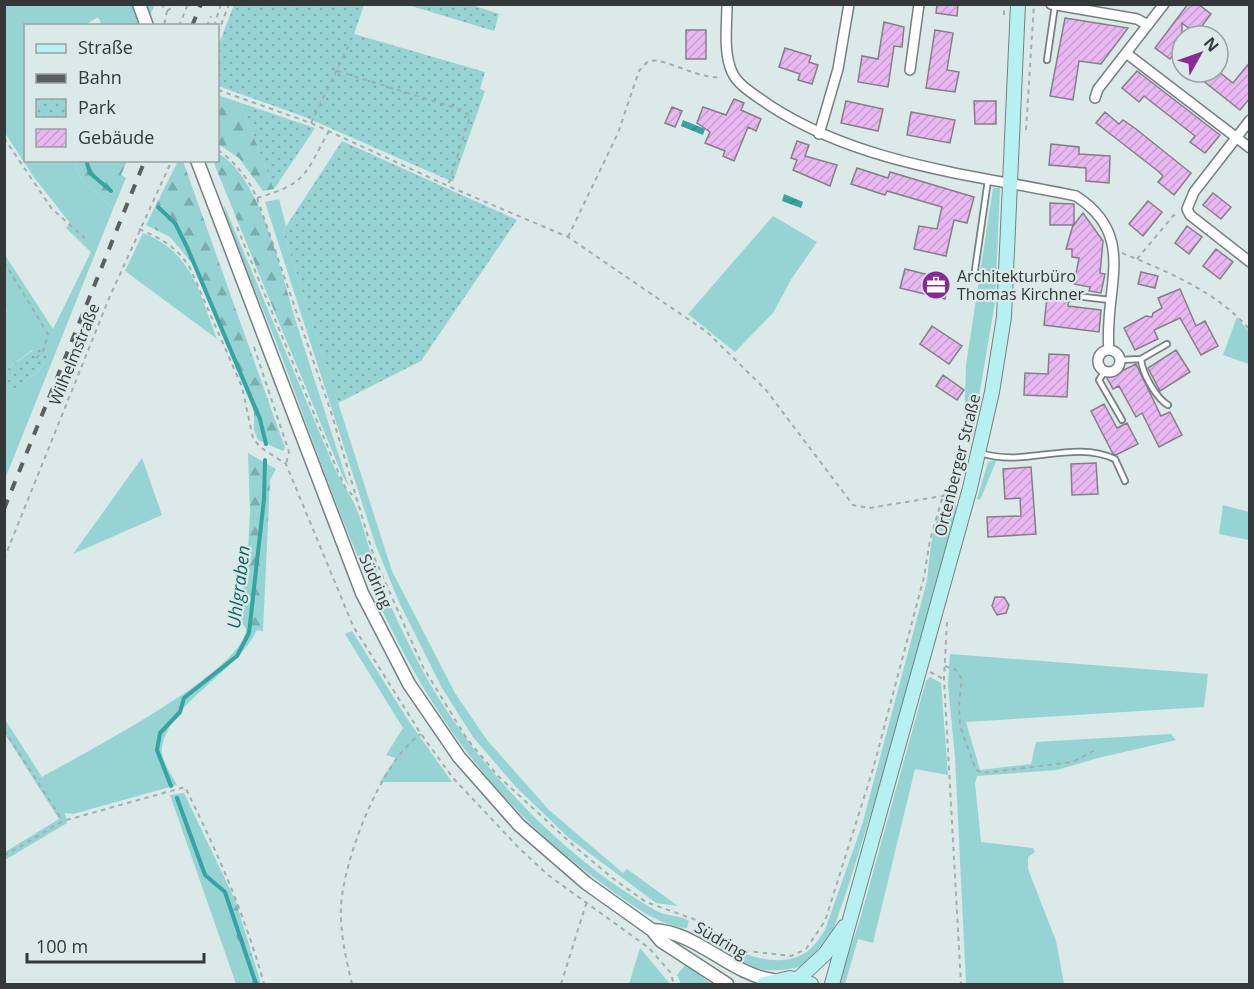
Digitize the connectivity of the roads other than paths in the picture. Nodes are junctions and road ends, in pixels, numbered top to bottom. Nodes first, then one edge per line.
1 (139, 4) edge
2 (727, 4) edge
3 (849, 4) edge
4 (919, 4) edge
5 (1018, 4) edge
6 (1164, 4) edge
7 (1053, 5) edge
8 (146, 24) edge
9 (1148, 25) junction
10 (1126, 53) junction
11 (1047, 60) dead end
12 (910, 70) dead end
13 (1095, 98) dead end
14 (1250, 120) edge
15 (819, 134) junction
16 (1236, 137) junction
17 (1250, 148) edge
18 (198, 162) edge
19 (988, 180) junction
20 (1011, 182) junction
21 (1250, 262) edge
22 (975, 270) dead end
23 (1076, 297) dead end
24 (1110, 300) junction
25 (1167, 344) dead end
26 (1109, 350) junction
27 (1141, 359) junction
28 (1120, 360) junction
29 (1105, 371) junction
30 (1168, 405) dead end
31 (1122, 420) dead end
32 (978, 452) junction
33 (1125, 481) dead end
34 (849, 920) junction
35 (652, 930) junction
36 (798, 979) junction
37 (769, 982) edge
38 (727, 984) edge
39 (811, 984) edge
40 (832, 984) edge

1 - 8 street
2 - 15 street
3 - 15 street
4 - 12 street
5 - 20 main road, Ortenberger Straße
6 - 9 street
7 - 9 street
7 - 11 lane
9 - 10 street
10 - 13 street
10 - 16 street
14 - 16 street
15 - 19 street
16 - 17 street
16 - 21 street
18 - 35 street, Südring
19 - 20 street
19 - 22 lane
20 - 24 street
20 - 32 main road, Ortenberger Straße
23 - 24 lane
24 - 26 street
25 - 27 lane
26 - 28 street
26 - 29 street
27 - 28 lane
27 - 30 lane
28 - 29 street
29 - 31 lane
32 - 33 lane
32 - 34 main road, Ortenberger Straße
34 - 36 main road, Ortenberger Straße
34 - 40 main road, Ortenberger Straße
35 - 37 street, Südring
35 - 38 street, Südring
36 - 37 main road
36 - 39 main road

